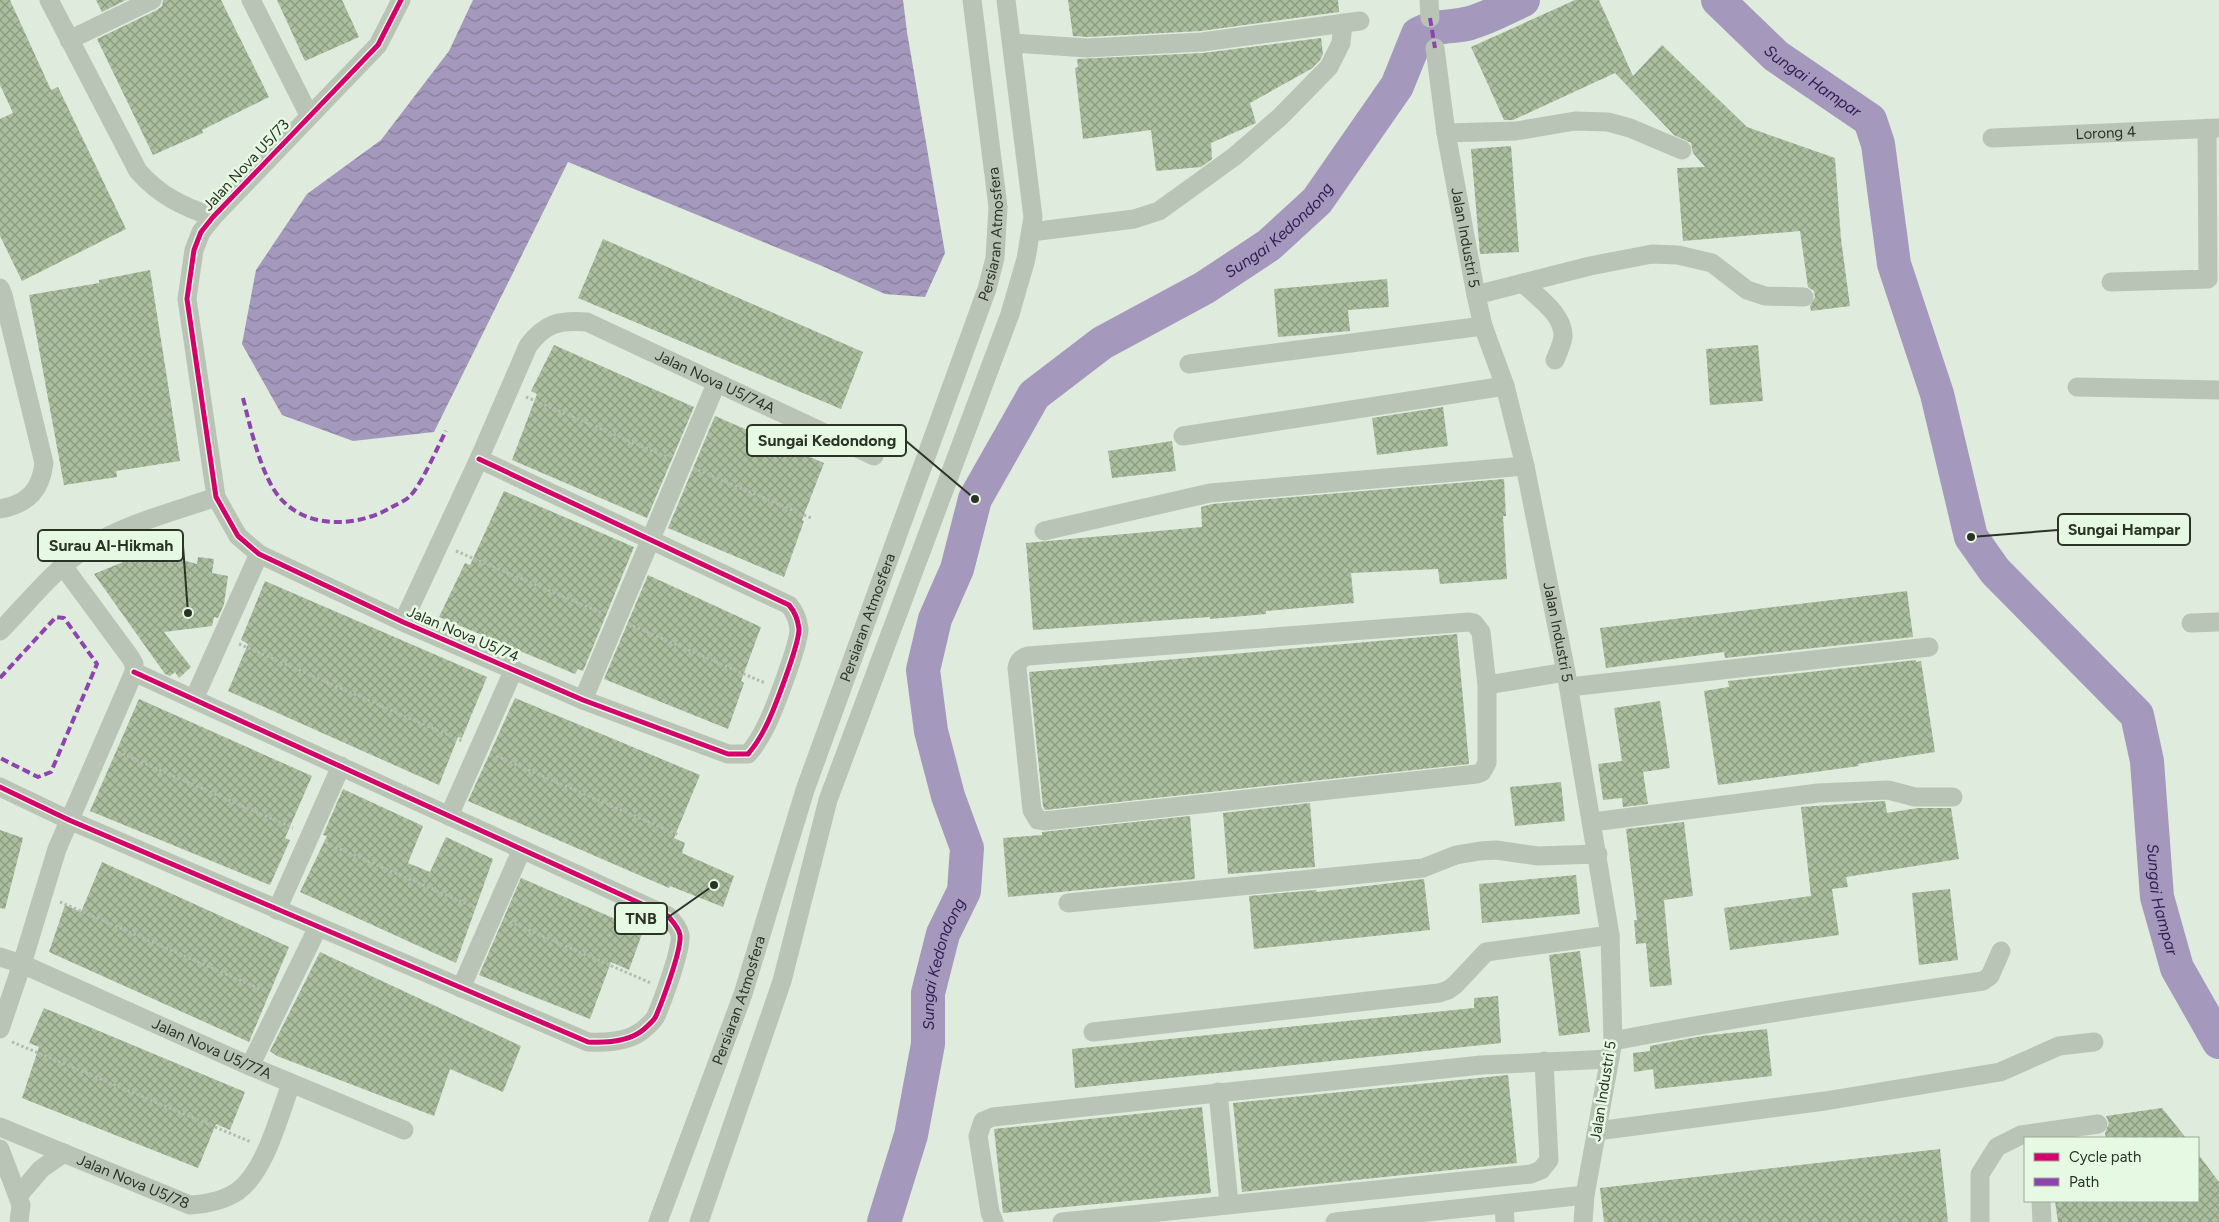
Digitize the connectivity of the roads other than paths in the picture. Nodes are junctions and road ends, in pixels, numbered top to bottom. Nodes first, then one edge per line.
1 (49, 0) edge
2 (152, 0) edge
3 (251, 0) edge
4 (400, 0) edge
5 (972, 0) edge
6 (1006, 0) edge
7 (70, 40) junction
8 (1012, 43) junction
9 (1435, 48) dead end
10 (309, 116) junction
11 (2213, 128) edge
12 (1446, 133) junction
13 (1992, 138) dead end
14 (1682, 150) dead end
15 (213, 217) junction
16 (1030, 232) junction
17 (2214, 279) edge
18 (2111, 282) dead end
19 (1523, 283) junction
20 (1, 293) edge
21 (1476, 295) junction
22 (1804, 297) dead end
23 (1483, 326) junction
24 (1555, 360) dead end
25 (1189, 364) dead end
26 (716, 384) junction
27 (1505, 386) junction
28 (2077, 388) dead end
29 (2219, 390) edge
30 (1183, 436) dead end
31 (874, 456) dead end
32 (479, 459) junction
33 (1525, 466) junction
34 (216, 497) junction
35 (0, 509) edge
36 (1044, 531) dead end
37 (650, 540) junction
38 (259, 554) junction
39 (63, 566) junction
40 (403, 622) junction
41 (2219, 622) edge
42 (2191, 623) dead end
43 (0, 631) edge
44 (1929, 647) dead end
45 (514, 669) junction
46 (134, 672) junction
47 (1568, 679) junction
48 (1486, 685) junction
49 (194, 700) junction
50 (583, 700) junction
51 (341, 766) junction
52 (0, 787) edge
53 (1953, 797) dead end
54 (449, 816) junction
55 (69, 820) junction
56 (1593, 822) junction
57 (522, 849) junction
58 (1598, 854) junction
59 (1068, 903) dead end
60 (277, 910) junction
61 (318, 927) junction
62 (1610, 935) junction
63 (2001, 951) dead end
64 (0, 957) edge
65 (22, 964) junction
66 (461, 988) junction
67 (1093, 1032) dead end
68 (5, 1035) edge
69 (2094, 1042) dead end
70 (1611, 1050) junction
71 (1544, 1061) junction
72 (250, 1066) junction
73 (291, 1084) junction
74 (1218, 1092) junction
75 (2098, 1124) dead end
76 (0, 1127) edge
77 (404, 1130) dead end
78 (1597, 1131) junction
79 (0, 1149) edge
80 (64, 1153) junction
81 (1585, 1195) junction
82 (18, 1196) junction
83 (2041, 1202) edge
84 (1229, 1203) junction
85 (1505, 1213) edge
86 (19, 1222) edge
87 (658, 1222) edge
88 (699, 1222) edge
89 (994, 1222) edge
90 (1062, 1222) edge
91 (1335, 1222) edge
92 (1584, 1222) edge
93 (1980, 1222) edge
94 (2042, 1222) edge

1 - 7 street
2 - 7 street
3 - 10 street
4 - 10 street, Jalan Nova U5/73
5 - 87 street, Persiaran Atmosfera
6 - 8 street, Persiaran Atmosfera
7 - 15 street
8 - 16 street, Persiaran Atmosfera
8 - 16 street
9 - 12 street, Jalan Industri 5
10 - 15 street, Jalan Nova U5/73
11 - 13 street, Lorong 4
11 - 17 street
12 - 14 street
12 - 21 street, Jalan Industri 5
15 - 34 street, Jalan Nova U5/73
16 - 88 street, Persiaran Atmosfera
17 - 18 street
19 - 21 street
19 - 22 street
19 - 24 street
20 - 35 street
21 - 23 street, Jalan Industri 5
23 - 25 street
23 - 27 street, Jalan Industri 5
26 - 31 street, Jalan Nova U5/74A
26 - 32 street, Jalan Nova U5/74A
26 - 37 street
27 - 30 street
27 - 33 street, Jalan Industri 5
28 - 29 street
32 - 37 street
32 - 40 street
33 - 36 street
33 - 47 street, Jalan Industri 5
34 - 38 street, Jalan Nova U5/74
34 - 39 street
37 - 50 street
37 - 50 street, Jalan Nova U5/74
38 - 40 street, Jalan Nova U5/74
38 - 49 street
39 - 43 street
39 - 46 street
40 - 45 street, Jalan Nova U5/74
41 - 42 street
44 - 47 street
45 - 50 street, Jalan Nova U5/74
45 - 54 street
46 - 49 street
46 - 55 street
47 - 48 street
47 - 56 street, Jalan Industri 5
48 - 48 street
49 - 51 street
51 - 54 street
51 - 60 street
52 - 55 street
53 - 56 street
54 - 57 street
55 - 60 street
55 - 65 street
56 - 58 street, Jalan Industri 5
57 - 66 street
57 - 66 street
58 - 59 street
58 - 62 street, Jalan Industri 5
60 - 61 street
61 - 66 street
61 - 72 street
62 - 67 street
62 - 70 street, Jalan Industri 5
63 - 70 street
64 - 65 street, Jalan Nova U5/77A
65 - 68 street
65 - 72 street, Jalan Nova U5/77A
69 - 78 street
70 - 71 street
70 - 78 street, Jalan Industri 5
71 - 74 street
71 - 84 street
72 - 73 street, Jalan Nova U5/77A
73 - 77 street, Jalan Nova U5/77A
73 - 80 street, Jalan Nova U5/78
74 - 84 street
74 - 89 street
75 - 93 street
76 - 80 street, Jalan Nova U5/78
78 - 81 street, Jalan Industri 5
79 - 82 street
80 - 82 street
81 - 85 street
81 - 92 street, Jalan Industri 5
82 - 86 street
83 - 94 street
84 - 90 street
85 - 91 street

